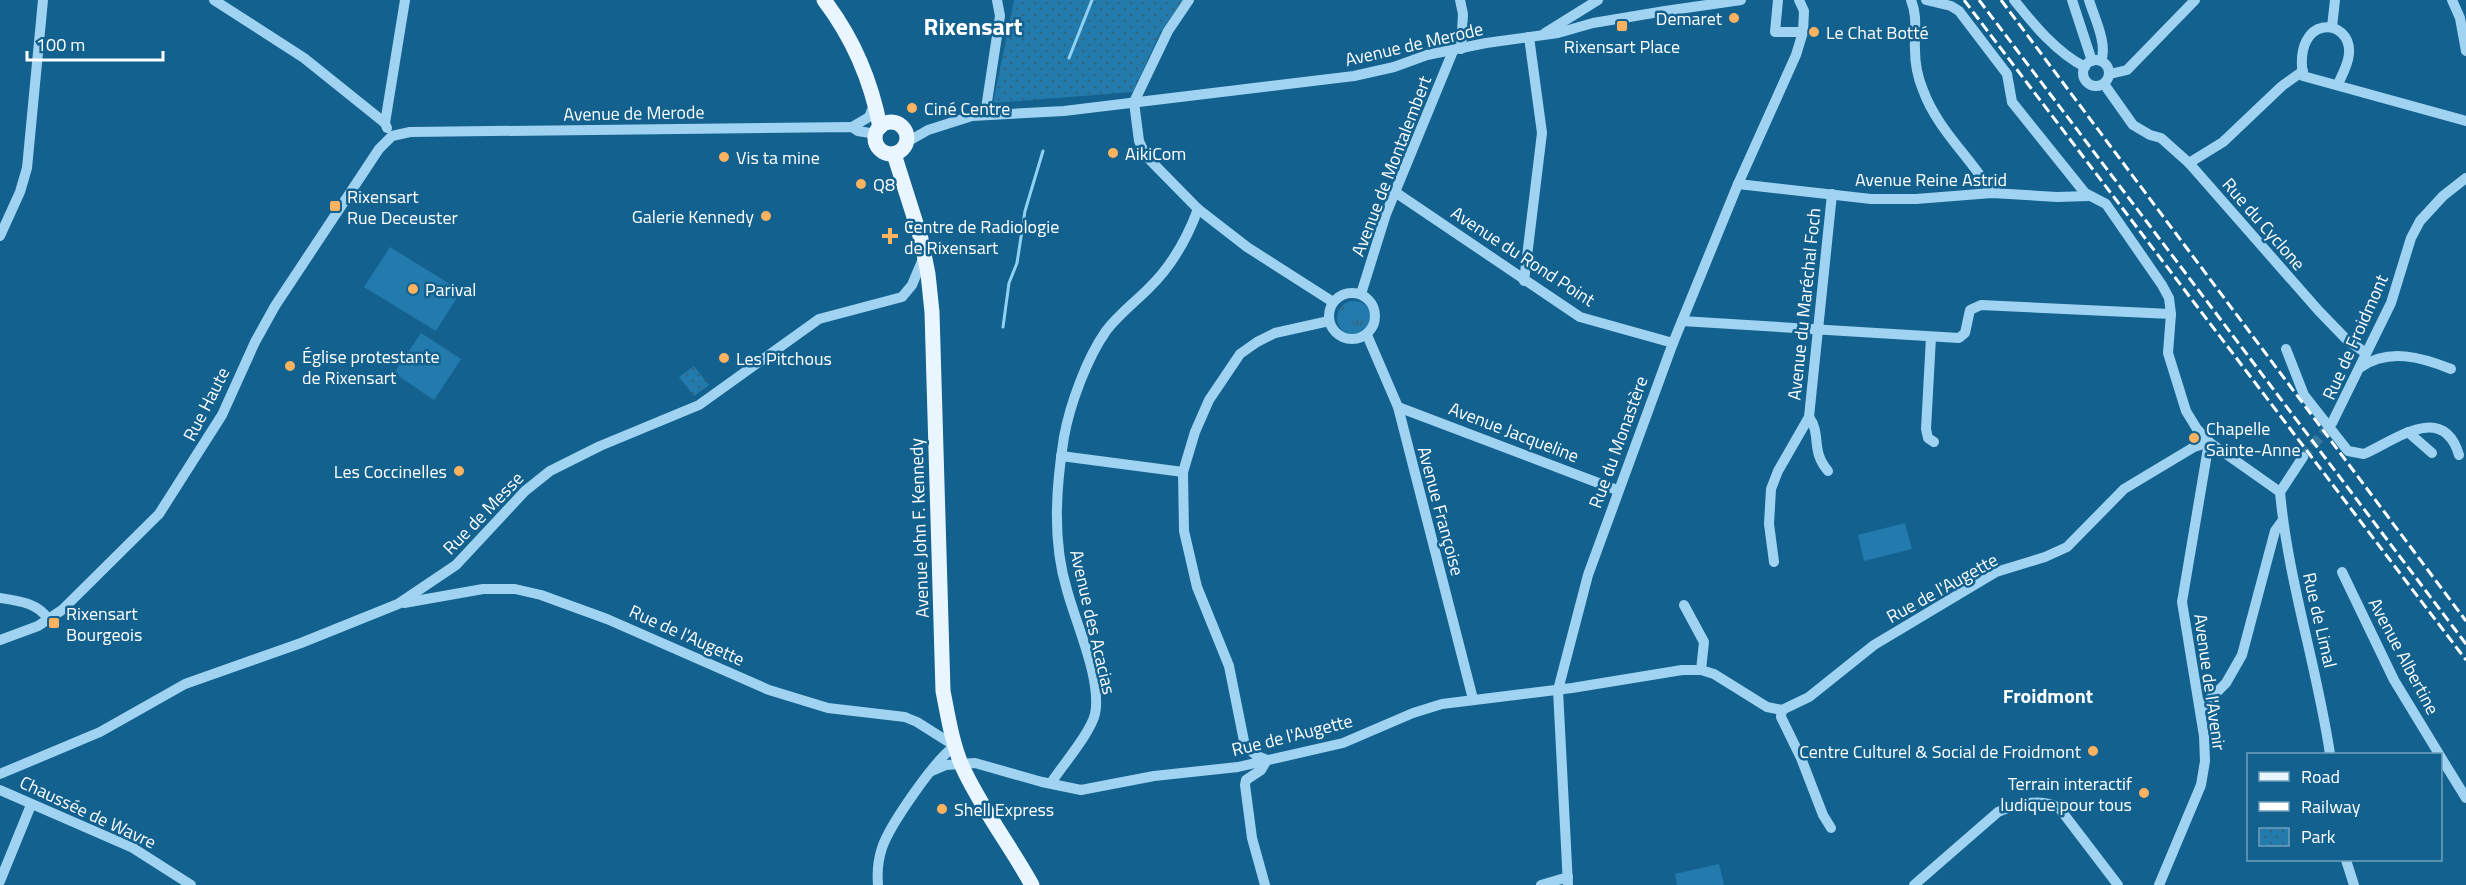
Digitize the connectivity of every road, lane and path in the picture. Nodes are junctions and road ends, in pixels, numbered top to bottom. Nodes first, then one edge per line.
1 (43, 0) edge
2 (214, 0) edge
3 (405, 0) edge
4 (824, 0) edge
5 (998, 0) edge
6 (1189, 0) edge
7 (1460, 0) edge
8 (1598, 0) edge
9 (1741, 0) edge
10 (1778, 0) edge
11 (1799, 0) edge
12 (1911, 0) edge
13 (1926, 0) edge
14 (2014, 0) edge
15 (2072, 0) edge
16 (2089, 0) edge
17 (2195, 0) edge
18 (2335, 0) edge
19 (2452, 0) edge
20 (1587, 6) junction
21 (1593, 23) junction
22 (2332, 27) junction
23 (1803, 32) junction
24 (1542, 35) junction
25 (1529, 37) junction
26 (1457, 50) junction
27 (2466, 51) edge
28 (2092, 63) junction
29 (2302, 71) junction
30 (2107, 79) junction
31 (2337, 84) junction
32 (875, 102) junction
33 (1134, 102) junction
34 (985, 114) junction
35 (2466, 121) edge
36 (385, 123) junction
37 (852, 127) junction
38 (878, 131) junction
39 (392, 136) junction
40 (907, 142) junction
41 (894, 154) junction
42 (2189, 163) junction
43 (2466, 178) edge
44 (1738, 184) junction
45 (1395, 192) junction
46 (1992, 193) junction
47 (1832, 194) junction
48 (2089, 196) junction
49 (1198, 208) junction
50 (0, 236) edge
51 (925, 254) junction
52 (1524, 281) junction
53 (1361, 294) junction
54 (1333, 302) junction
55 (2171, 315) junction
56 (1329, 321) junction
57 (1682, 321) junction
58 (1818, 330) junction
59 (1367, 335) junction
60 (1931, 337) junction
61 (1673, 343) junction
62 (2286, 349) dead end
63 (2366, 353) junction
64 (2357, 369) junction
65 (2451, 369) dead end
66 (1398, 407) junction
67 (1809, 417) junction
68 (2332, 423) tunnel mouth
69 (2408, 432) junction
70 (1934, 442) dead end
71 (2209, 442) junction
72 (2432, 453) dead end
73 (2459, 455) dead end
74 (1061, 456) junction
75 (2304, 457) tunnel mouth
76 (1828, 471) dead end
77 (1183, 472) junction
78 (1617, 490) junction
79 (2280, 492) junction
80 (2283, 520) junction
81 (1774, 562) dead end
82 (2342, 572) dead end
83 (0, 598) edge
84 (398, 604) junction
85 (1684, 605) dead end
86 (50, 620) junction
87 (0, 640) edge
88 (1701, 670) junction
89 (1558, 690) junction
90 (1473, 699) junction
91 (2200, 709) junction
92 (1782, 710) junction
93 (955, 746) junction
94 (2330, 753) edge
95 (2439, 753) edge
96 (2442, 758) edge
97 (1267, 760) junction
98 (961, 765) junction
99 (932, 771) junction
100 (0, 774) edge
101 (1051, 783) junction
102 (0, 790) edge
103 (2466, 798) edge
104 (31, 805) junction
105 (1831, 828) dead end
106 (2346, 861) edge
107 (0, 881) edge
108 (1568, 881) edge
109 (191, 885) edge
110 (878, 885) edge
111 (1032, 885) edge
112 (1265, 885) edge
113 (1540, 885) edge
114 (1914, 885) edge
115 (2118, 885) edge
116 (2159, 885) edge
117 (2354, 885) edge

1 - 50 street
2 - 36 street
3 - 36 street
4 - 32 main road
5 - 34 street
6 - 33 street
7 - 26 street
8 - 20 street
9 - 21 street, Avenue de Merode
10 - 23 street
11 - 23 street
12 - 46 street
13 - 48 street
14 - 28 street
15 - 28 street
16 - 28 street
17 - 30 street
18 - 22 street
19 - 27 street
20 - 21 street
20 - 24 street
21 - 24 street, Avenue de Merode
22 - 29 street
22 - 31 street
23 - 44 street, Rue du Monastère
24 - 25 street, Avenue de Merode
25 - 26 street, Avenue de Merode
25 - 52 street
26 - 33 street, Avenue de Merode
26 - 45 street, Avenue de Montalembert
28 - 30 street
28 - 30 street
29 - 31 street
29 - 42 street
30 - 42 street, Rue du Cyclone
31 - 35 street
32 - 37 street
32 - 38 main road
33 - 34 street, Avenue de Merode
33 - 49 street
34 - 40 street, Avenue de Merode
36 - 39 street
37 - 38 street, Avenue de Merode
37 - 39 street, Avenue de Merode
38 - 40 main road
38 - 41 main road
39 - 86 street, Rue Haute
40 - 41 main road
41 - 51 main road, Avenue John F. Kennedy
42 - 63 street, Rue du Cyclone
43 - 63 street, Rue de Froidmont
44 - 47 street, Avenue Reine Astrid
44 - 57 street, Rue du Monastère
45 - 52 street, Avenue du Rond Point
45 - 53 street, Avenue de Montalembert
46 - 47 street, Avenue Reine Astrid
46 - 48 street, Avenue Reine Astrid
47 - 58 street, Avenue du Maréchal Foch
48 - 55 street
49 - 54 street
49 - 74 street, Avenue des Acacias
51 - 84 street, Rue de Messe
51 - 93 main road, Avenue John F. Kennedy
52 - 61 street, Avenue du Rond Point
53 - 54 street
53 - 59 street
54 - 56 street
55 - 60 street
55 - 71 street
56 - 59 street
56 - 77 street
57 - 58 street
57 - 61 street, Rue du Monastère
58 - 60 street
58 - 67 street, Avenue du Maréchal Foch
59 - 66 street, Avenue Françoise
60 - 70 street
61 - 78 street, Rue du Monastère
62 - 69 street, Rue de Froidmont
63 - 64 street, Rue de Froidmont
64 - 65 street
64 - 68 street, Rue de Froidmont
66 - 78 street, Avenue Jacqueline
66 - 90 street, Avenue Françoise
67 - 76 street, Avenue du Maréchal Foch
67 - 81 street, Avenue du Maréchal Foch
69 - 72 street
69 - 73 street, Rue de Froidmont
71 - 79 street
71 - 91 street, Avenue de l'Avenir
71 - 92 street, Rue de l'Augette
74 - 77 street
74 - 101 street, Avenue des Acacias
75 - 79 street
77 - 97 street
78 - 89 street, Rue du Monastère
79 - 80 street, Rue de Limal
80 - 91 street
80 - 94 street, Rue de Limal
82 - 95 street, Avenue Albertine
83 - 86 street
84 - 93 street, Rue de l'Augette
84 - 100 street, Rue de Messe
85 - 88 street
86 - 87 street, Rue Haute
88 - 89 street, Rue de l'Augette
88 - 92 street, Rue de l'Augette
89 - 90 street, Rue de l'Augette
89 - 108 street, Rue du Monastère
90 - 97 street, Rue de l'Augette
91 - 116 street, Avenue de l'Avenir
92 - 105 street
93 - 98 main road, Avenue John F. Kennedy
93 - 99 street
96 - 103 street, Avenue Albertine
97 - 101 street, Rue de l'Augette
97 - 112 street
98 - 99 street, Rue de l'Augette
98 - 101 street, Rue de l'Augette
98 - 111 main road, Avenue John F. Kennedy
99 - 110 street
102 - 104 street, Chaussée de Wavre
104 - 107 street
104 - 109 street, Chaussée de Wavre
106 - 117 street
108 - 113 street
114 - 115 street

